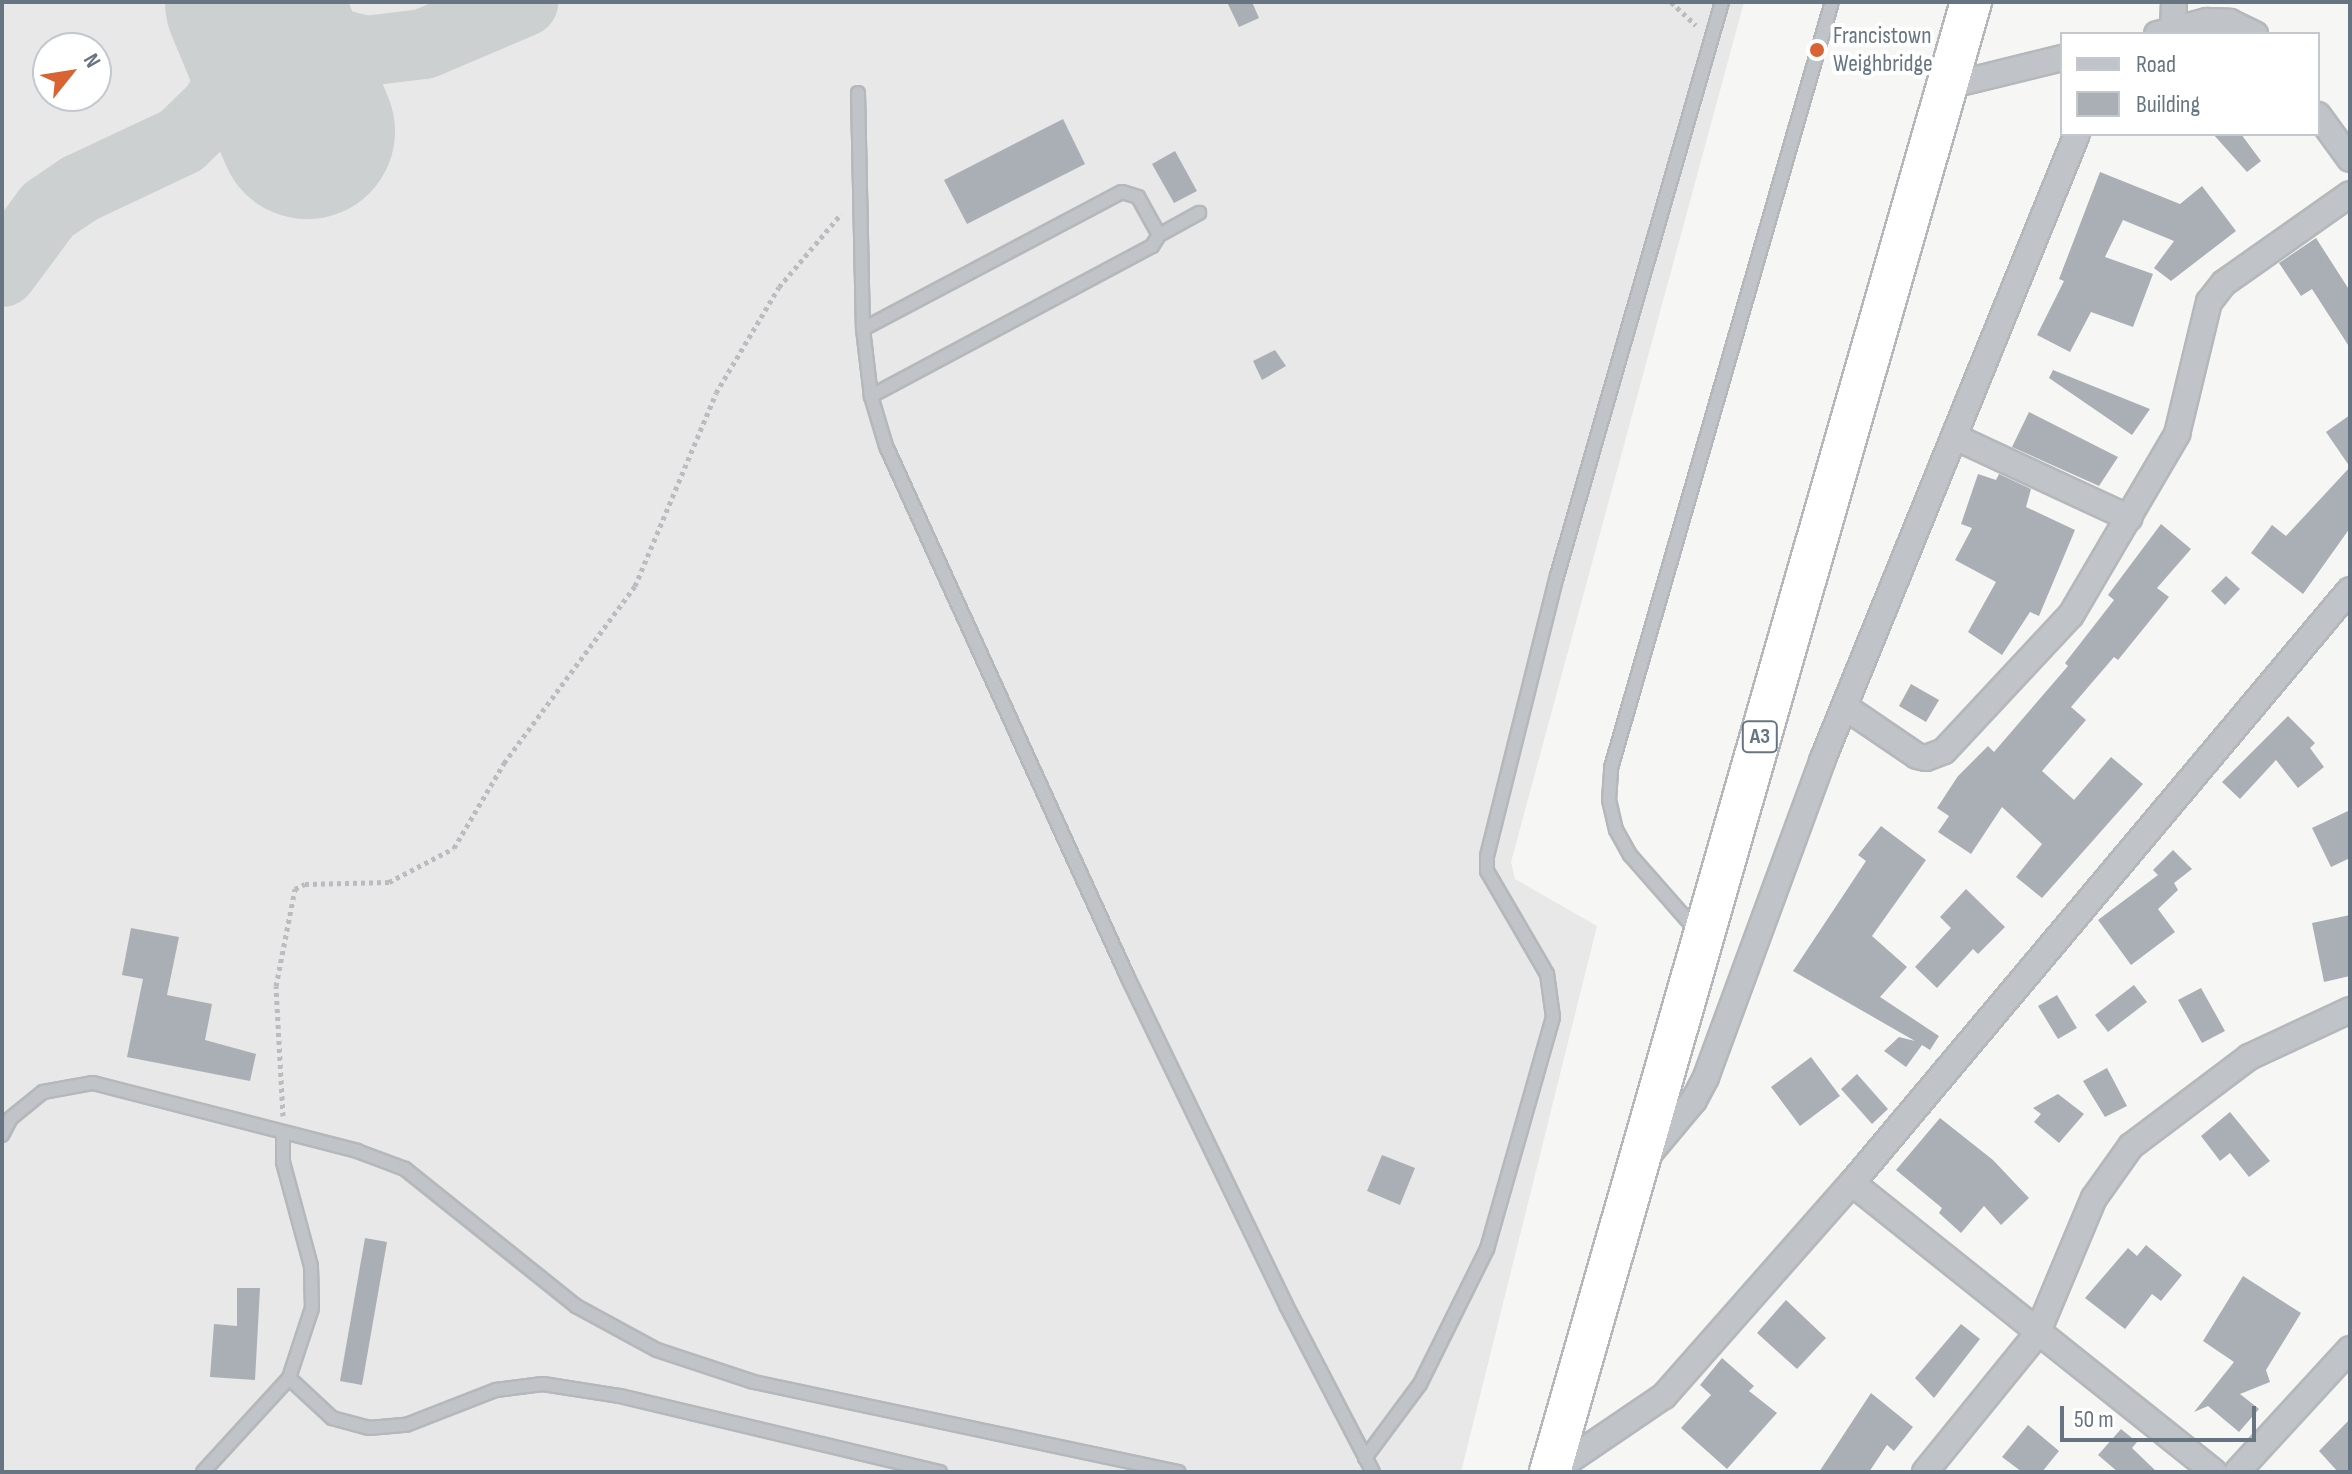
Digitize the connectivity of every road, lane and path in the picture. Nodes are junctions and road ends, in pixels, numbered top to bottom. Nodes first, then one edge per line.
1 (1671, 2) edge
2 (1722, 2) edge
3 (1832, 2) edge
4 (1971, 2) edge
5 (2174, 2) edge
6 (2165, 32) edge
7 (2251, 32) edge
8 (1712, 40) junction
9 (2060, 58) edge
10 (1948, 86) junction
11 (858, 93) dead end
12 (2320, 118) edge
13 (2076, 136) edge
14 (2350, 159) edge
15 (860, 191) junction
16 (2350, 194) edge
17 (1199, 213) dead end
18 (1159, 235) junction
19 (863, 329) junction
20 (871, 396) junction
21 (1957, 438) junction
22 (2129, 518) junction
23 (2350, 590) edge
24 (2339, 619) edge
25 (1845, 707) junction
26 (1701, 937) junction
27 (2350, 1010) edge
28 (283, 1133) junction
29 (2, 1135) edge
30 (1634, 1171) junction
31 (1852, 1183) junction
32 (2037, 1334) junction
33 (2350, 1349) edge
34 (289, 1378) junction
35 (1365, 1458) junction
36 (203, 1472) edge
37 (940, 1472) edge
38 (1179, 1472) edge
39 (1373, 1472) edge
40 (1551, 1472) edge
41 (1925, 1472) edge
42 (2214, 1472) edge
43 (2237, 1472) edge

1 - 8 path
2 - 8 lane
3 - 26 lane
4 - 10 highway, A3
5 - 6 street
6 - 7 street
8 - 35 lane
9 - 10 street
10 - 26 highway, A3
11 - 15 lane
12 - 14 street
13 - 21 street
15 - 19 lane
15 - 28 path
16 - 22 street
17 - 18 lane
18 - 19 lane
18 - 20 lane
19 - 20 lane
20 - 35 lane
21 - 22 street
21 - 25 street
22 - 25 street
23 - 24 street
24 - 31 street
25 - 30 street
26 - 30 highway, A3
27 - 32 street
28 - 29 lane
28 - 34 lane
28 - 38 lane
30 - 40 highway, A3
31 - 32 street
31 - 40 street
32 - 41 street
32 - 42 street
33 - 43 street
34 - 36 lane
34 - 37 lane
35 - 39 lane

